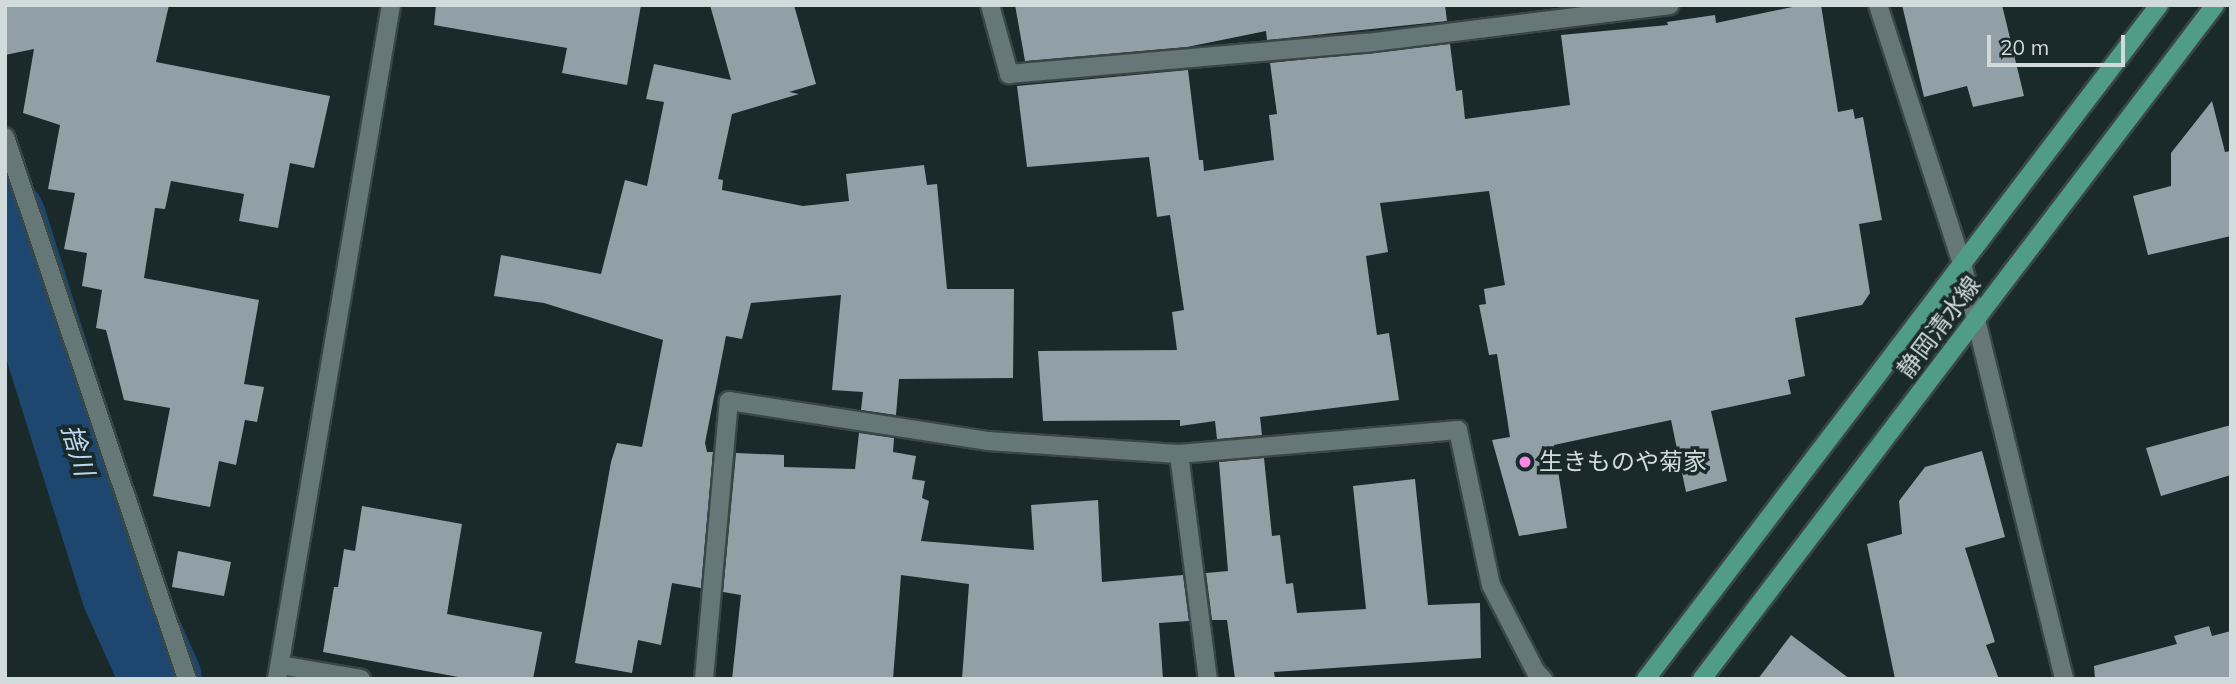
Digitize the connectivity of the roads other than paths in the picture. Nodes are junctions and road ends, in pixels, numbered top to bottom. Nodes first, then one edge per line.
1 (391, 5) edge
2 (990, 5) edge
3 (1670, 5) edge
4 (1878, 5) edge
5 (2159, 5) edge
6 (2215, 5) edge
7 (5, 137) edge
8 (1963, 267) junction
9 (1976, 320) junction
10 (1179, 454) junction
11 (279, 672) edge
12 (187, 679) edge
13 (361, 679) edge
14 (704, 679) edge
15 (1208, 679) edge
16 (1543, 679) edge
17 (1646, 679) edge
18 (1702, 679) edge
19 (2064, 679) edge

1 - 11 street
2 - 3 street
4 - 8 street
5 - 8 main road, 静岡清水線
6 - 9 main road, 静岡清水線
7 - 12 street
8 - 9 street
8 - 17 main road, 静岡清水線
9 - 18 main road, 静岡清水線
9 - 19 street
10 - 14 street
10 - 15 street
10 - 16 street
11 - 13 street

